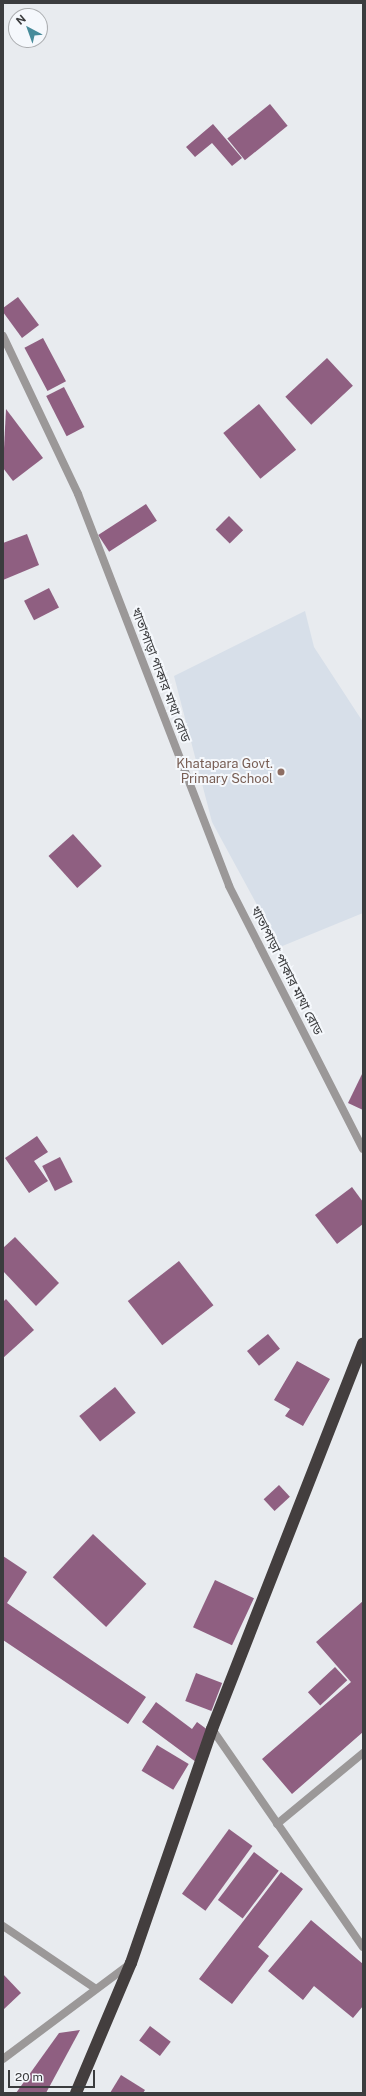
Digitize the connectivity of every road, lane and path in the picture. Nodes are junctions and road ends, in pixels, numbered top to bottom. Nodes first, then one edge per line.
1 (3, 336) edge
2 (363, 1149) edge
3 (363, 1344) edge
4 (212, 1729) junction
5 (363, 1753) edge
6 (277, 1824) junction
7 (3, 1926) edge
8 (363, 1947) edge
9 (131, 1963) junction
10 (96, 1989) junction
11 (3, 2059) edge
12 (76, 2093) edge

1 - 2 street, খাতাপাড়া পাকার মাথা রোড
3 - 4 highway
4 - 6 street
4 - 9 highway
5 - 6 street
6 - 8 street
7 - 10 street
9 - 10 street
9 - 12 highway
10 - 11 street

